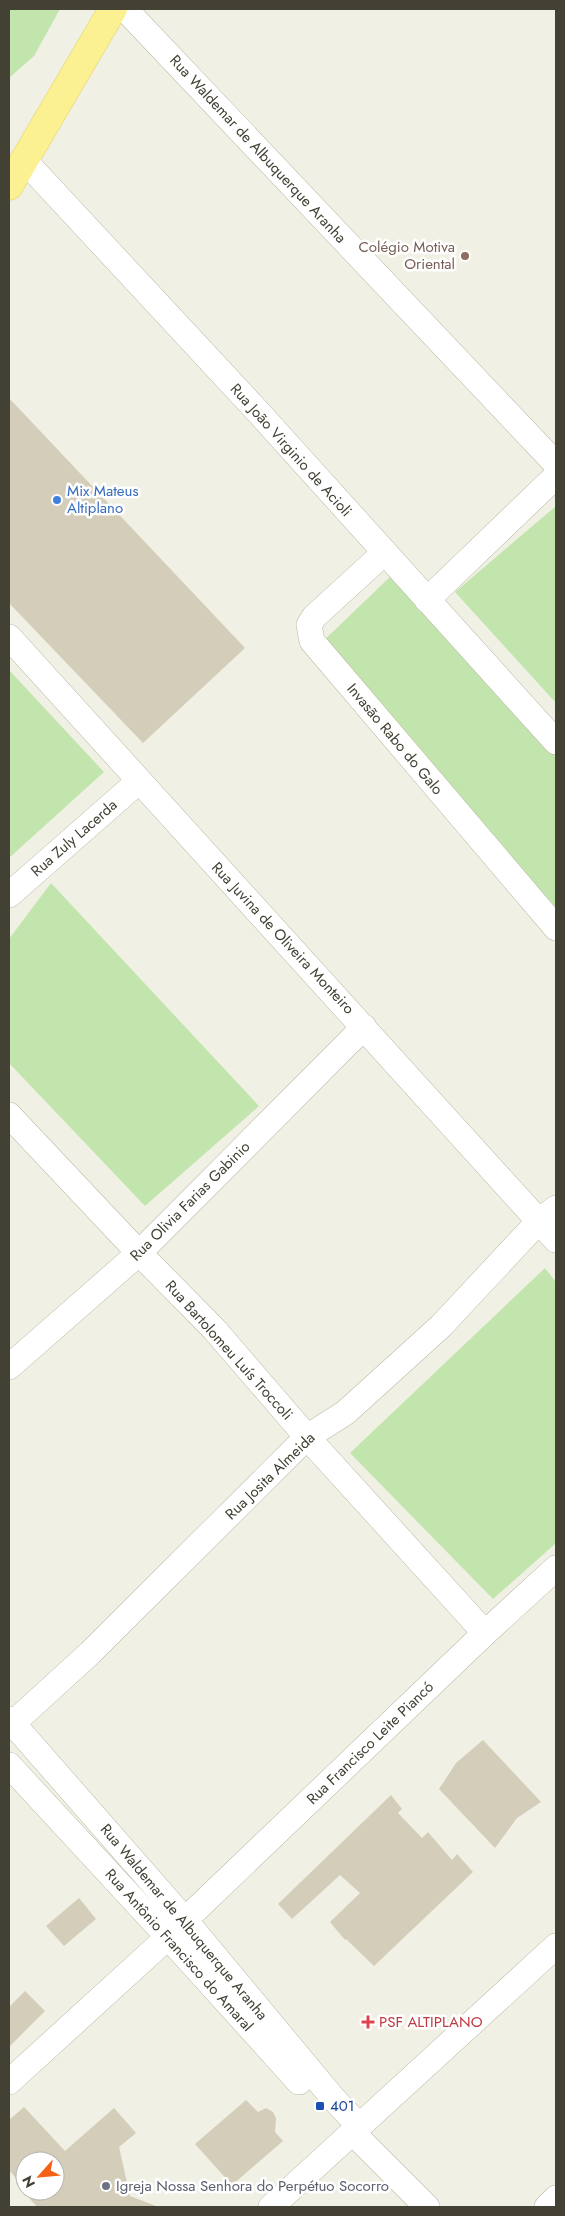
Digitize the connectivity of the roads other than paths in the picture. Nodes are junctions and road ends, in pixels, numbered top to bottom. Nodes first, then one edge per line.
1 (92, 9) edge
2 (113, 9) edge
3 (125, 9) edge
4 (17, 156) edge
5 (9, 186) edge
6 (556, 464) edge
7 (556, 476) edge
8 (384, 552) junction
9 (427, 600) junction
10 (9, 637) edge
11 (556, 742) edge
12 (139, 781) junction
13 (9, 896) edge
14 (556, 928) edge
15 (364, 1026) junction
16 (9, 1115) edge
17 (547, 1215) edge
18 (556, 1240) edge
19 (139, 1253) junction
20 (9, 1367) edge
21 (308, 1437) junction
22 (554, 1573) edge
23 (485, 1633) junction
24 (10, 1723) edge
25 (9, 1765) edge
26 (176, 1928) junction
27 (556, 1946) edge
28 (9, 2082) edge
29 (353, 2132) junction
30 (556, 2198) edge
31 (271, 2207) edge
32 (427, 2207) edge
33 (547, 2207) edge

1 - 4 main road
2 - 4 main road
3 - 6 street, Rua Waldemar de Albuquerque Aranha
4 - 5 main road
4 - 8 street, Rua João Virginio de Acioli
7 - 9 street
8 - 9 street, Rua João Virginio de Acioli
8 - 14 street, Invasão Rabo do Galo
9 - 11 street, Rua João Virginio de Acioli
10 - 12 street, Rua Juvina de Oliveira Monteiro
12 - 13 street, Rua Zuly Lacerda
12 - 15 street, Rua Juvina de Oliveira Monteiro
15 - 17 street, Rua Juvina de Oliveira Monteiro
15 - 19 street, Rua Olivia Farias Gabinio
16 - 19 street, Rua Bartolomeu Luís Troccoli
17 - 18 street, Rua Juvina de Oliveira Monteiro
17 - 21 street, Rua Josita Almeida
19 - 20 street, Rua Olivia Farias Gabinio
19 - 21 street, Rua Bartolomeu Luís Troccoli
21 - 23 street, Rua Bartolomeu Luís Troccoli
21 - 24 street, Rua Josita Almeida
22 - 23 street, Rua Francisco Leite Piancó
23 - 26 street, Rua Francisco Leite Piancó
24 - 26 street, Rua Waldemar de Albuquerque Aranha
25 - 26 street, Rua Antônio Francisco do Amaral
26 - 28 street, Rua Francisco Leite Piancó
26 - 29 street, Rua Antônio Francisco do Amaral
27 - 29 street
29 - 31 street
29 - 32 street, Rua Antônio Francisco do Amaral
30 - 33 street

